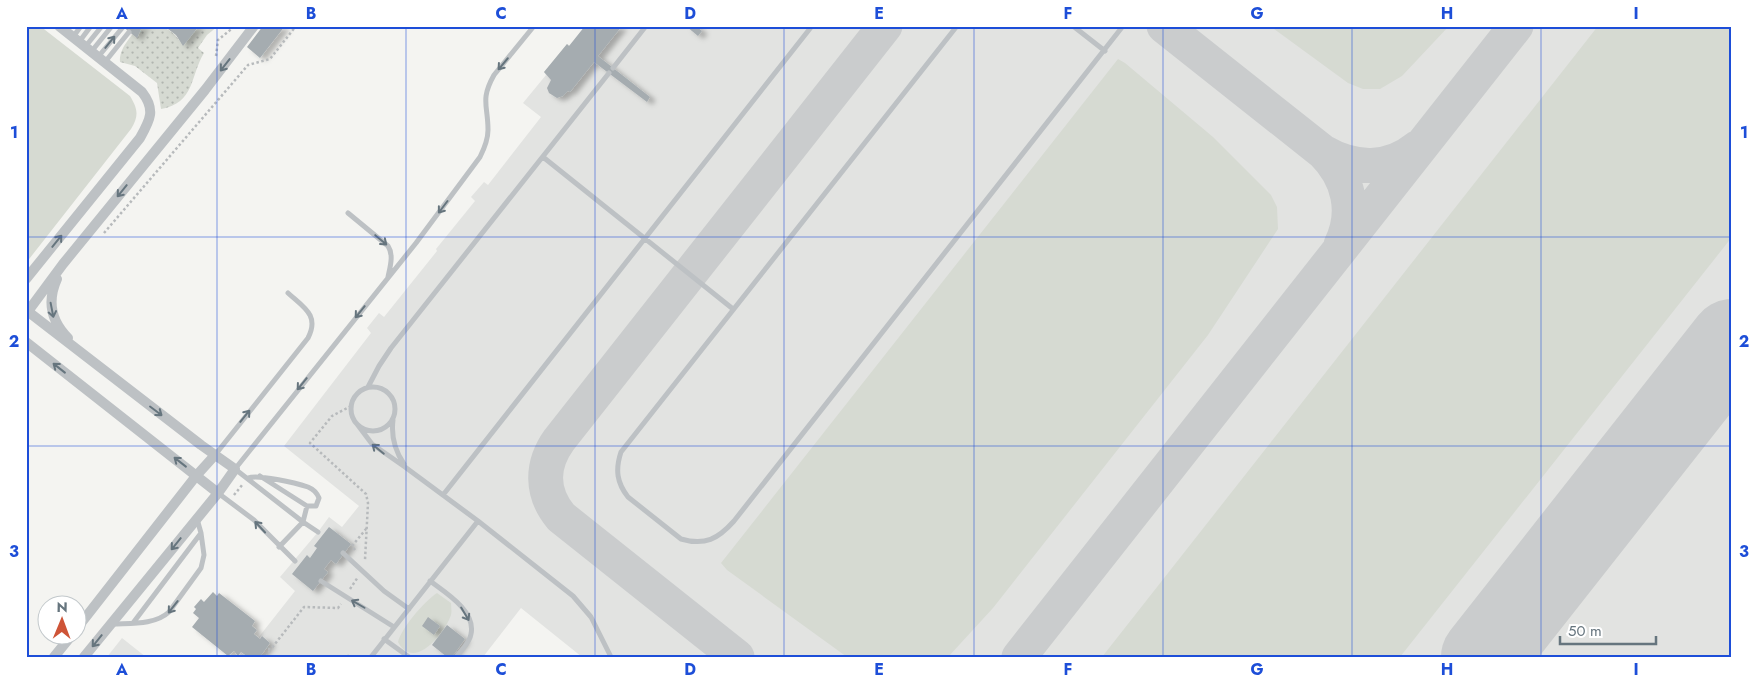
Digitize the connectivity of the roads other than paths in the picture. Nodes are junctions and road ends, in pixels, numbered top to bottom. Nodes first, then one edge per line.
1 (81, 26) edge
2 (92, 26) edge
3 (102, 26) edge
4 (112, 26) edge
5 (254, 26) edge
6 (534, 26) edge
7 (646, 26) edge
8 (812, 26) edge
9 (956, 26) edge
10 (1073, 26) edge
11 (1123, 26) edge
12 (122, 27) edge
13 (129, 32) dead end
14 (81, 42) edge
15 (1104, 51) junction
16 (613, 68) dead end
17 (609, 73) dead end
18 (543, 157) junction
19 (348, 213) dead end
20 (646, 239) junction
21 (63, 264) junction
22 (388, 278) junction
23 (26, 279) edge
24 (288, 293) dead end
25 (733, 309) junction
26 (27, 312) edge
27 (26, 342) edge
28 (88, 359) junction
29 (368, 387) junction
30 (393, 416) junction
31 (357, 424) junction
32 (215, 454) junction
33 (406, 467) junction
34 (235, 469) junction
35 (196, 476) junction
36 (260, 476) junction
37 (248, 478) junction
38 (218, 493) junction
39 (443, 494) junction
40 (306, 506) junction
41 (197, 519) junction
42 (478, 521) junction
43 (303, 522) junction
44 (318, 532) dead end
45 (201, 533) junction
46 (279, 547) junction
47 (343, 553) dead end
48 (295, 561) dead end
49 (321, 581) dead end
50 (430, 581) junction
51 (408, 609) junction
52 (88, 614) edge
53 (133, 623) junction
54 (110, 624) junction
55 (394, 628) junction
56 (384, 639) junction
57 (63, 646) edge
58 (54, 657) edge
59 (84, 657) edge
60 (371, 657) edge
61 (409, 657) edge
62 (456, 657) edge
63 (611, 657) edge

1 - 14 lane
2 - 14 lane
3 - 14 lane
4 - 14 lane
5 -> 21 street
6 -> 22 lane
7 - 16 lane
8 - 20 lane
9 - 25 lane
10 - 15 lane
11 - 15 lane
14 -> 12 lane
13 - 14 lane
23 -> 14 street
15 - 25 lane
17 - 18 lane
18 - 20 lane
18 - 29 lane
19 -> 22 lane
20 - 25 lane
20 - 39 lane
21 - 26 street
21 -> 28 street
22 -> 34 lane
32 -> 24 lane
26 - 28 street
35 -> 27 street
28 -> 32 street
29 - 30 lane
29 - 31 lane
30 - 31 lane
30 - 33 lane
33 -> 31 lane
32 - 34 street
32 - 35 street
33 - 39 lane
34 - 37 lane
34 - 38 street
35 - 38 street
35 - 52 street
36 - 37 lane
36 - 40 lane
36 - 40 lane
37 - 43 lane
38 - 41 street
46 -> 38 lane
39 - 42 lane
40 - 43 lane
41 - 45 lane
41 -> 54 street
42 - 50 lane
42 - 63 lane
43 - 44 lane
43 - 46 lane
45 - 53 lane
45 -> 53 lane
46 - 48 lane
47 - 51 lane
55 -> 49 lane
50 - 51 lane
50 -> 62 lane
51 - 55 lane
53 - 54 lane
54 -> 59 street
55 - 56 lane
56 - 60 lane
56 - 61 lane
57 - 58 street

